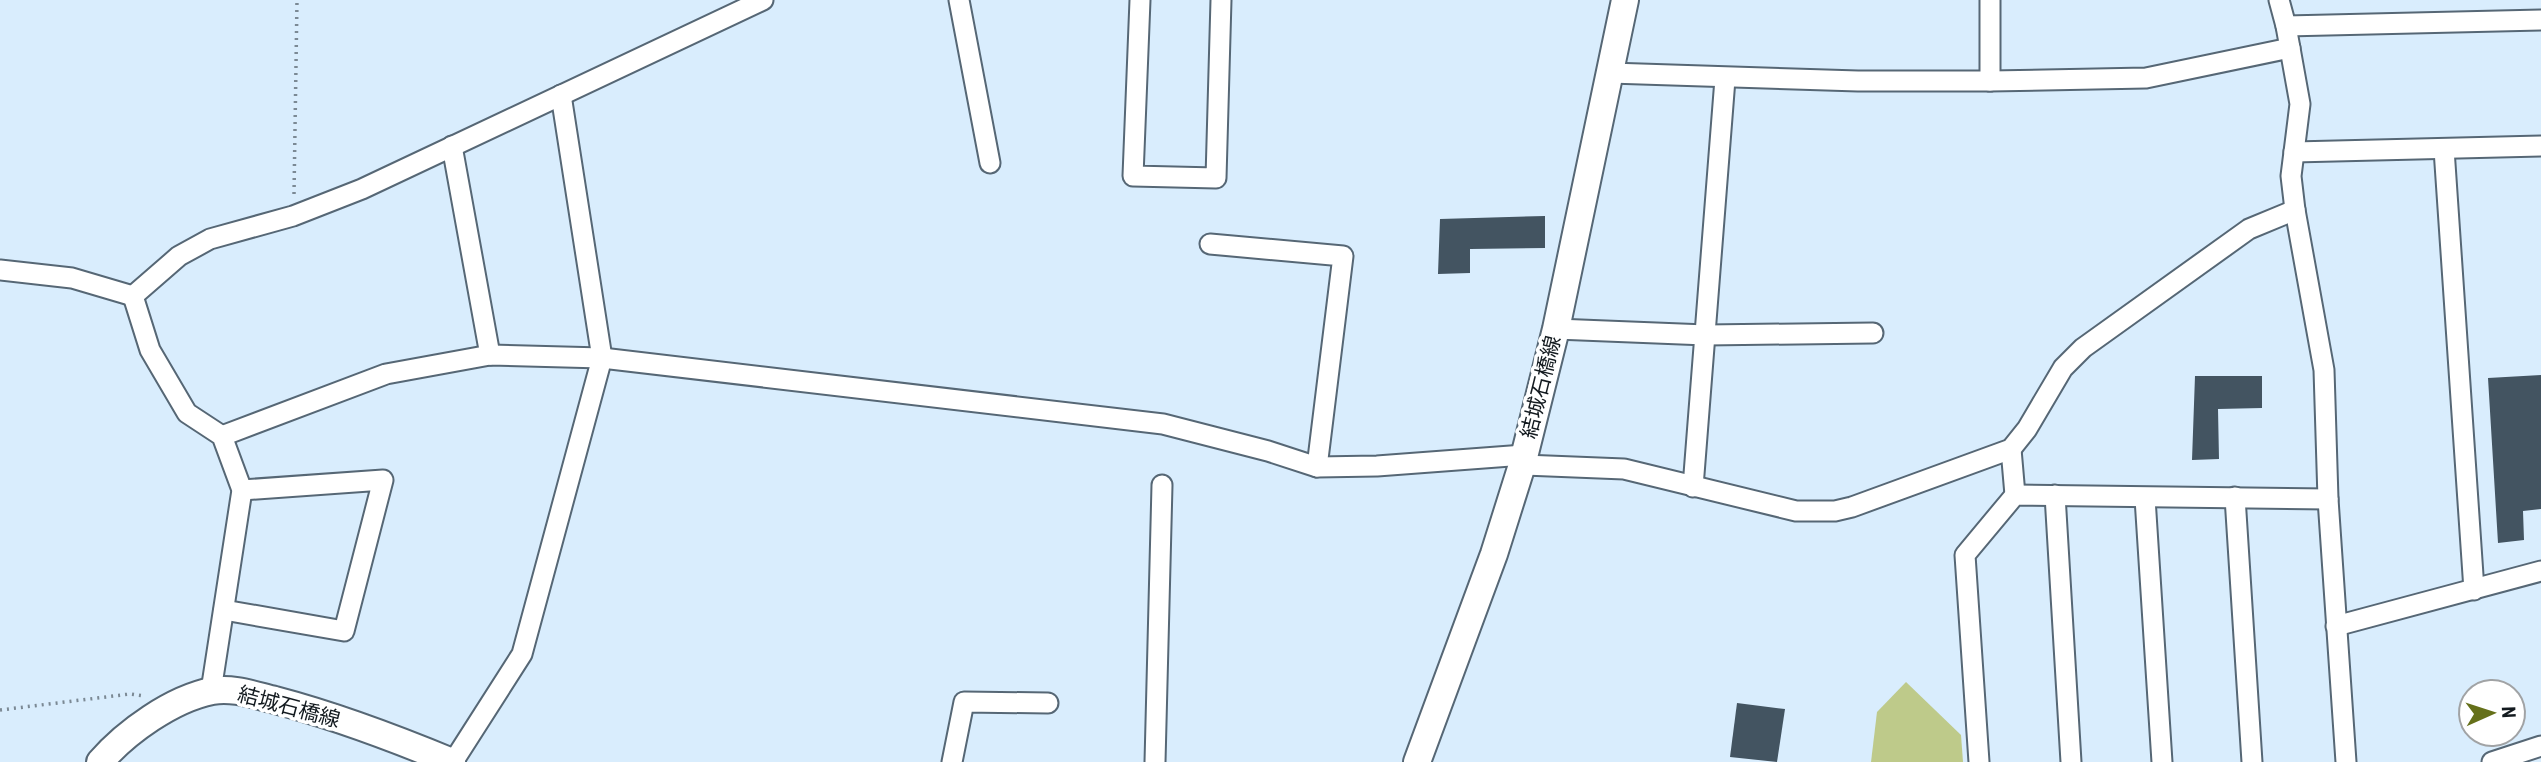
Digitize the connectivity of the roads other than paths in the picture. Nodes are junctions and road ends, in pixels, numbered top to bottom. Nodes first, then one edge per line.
1 (763, 0) edge
2 (959, 0) edge
3 (1140, 0) edge
4 (1221, 0) edge
5 (1625, 0) edge
6 (1990, 0) edge
7 (2278, 0) edge
8 (2541, 20) edge
9 (2286, 26) junction
10 (2290, 48) junction
11 (1610, 74) junction
12 (1725, 79) junction
13 (1990, 81) junction
14 (561, 95) junction
15 (452, 146) junction
16 (2541, 146) edge
17 (2444, 149) junction
18 (2294, 152) junction
19 (990, 163) dead end
20 (2295, 210) junction
21 (1210, 244) dead end
22 (0, 270) edge
23 (133, 296) junction
24 (1556, 329) junction
25 (1873, 333) dead end
26 (1706, 335) junction
27 (490, 355) junction
28 (602, 358) junction
29 (222, 436) junction
30 (2011, 449) junction
31 (1523, 460) junction
32 (1317, 467) junction
33 (1162, 485) dead end
34 (1693, 487) junction
35 (242, 490) junction
36 (2015, 495) junction
37 (2055, 495) junction
38 (2235, 497) junction
39 (2145, 498) junction
40 (2328, 499) junction
41 (2541, 570) edge
42 (2474, 590) junction
43 (224, 610) junction
44 (2336, 626) junction
45 (211, 691) junction
46 (1048, 703) dead end
47 (2541, 746) edge
48 (100, 762) edge
49 (452, 762) edge
50 (952, 762) edge
51 (1155, 762) edge
52 (1417, 762) edge
53 (1979, 762) edge
54 (2071, 762) edge
55 (2162, 762) edge
56 (2252, 762) edge
57 (2346, 762) edge
58 (2491, 762) edge

1 - 14 street
2 - 19 street
3 - 4 street
5 - 11 main road, 結城石橋線
6 - 13 street
7 - 9 street
8 - 9 street
9 - 10 street
10 - 13 street
10 - 18 street
11 - 12 street
11 - 24 main road, 結城石橋線
12 - 13 street
12 - 26 street
14 - 15 street
14 - 28 street
15 - 23 street
15 - 27 street
16 - 17 street
17 - 18 street
17 - 42 street
18 - 20 street
20 - 30 street
20 - 40 street
21 - 32 street
22 - 23 street
23 - 29 street
24 - 26 street
24 - 31 main road, 結城石橋線
25 - 26 street
26 - 34 street
27 - 28 street
27 - 29 street
28 - 32 street
28 - 49 street
29 - 35 street
30 - 34 street
30 - 36 street
31 - 32 street
31 - 34 street
31 - 52 main road, 結城石橋線
33 - 51 street
35 - 43 street
35 - 43 street
36 - 37 street
36 - 53 street
37 - 39 street
37 - 54 street
38 - 39 street
38 - 40 street
38 - 56 street
39 - 55 street
40 - 44 street
41 - 42 street
42 - 44 street
43 - 45 street
44 - 57 street
45 - 48 main road, 結城石橋線
45 - 49 main road, 結城石橋線
46 - 50 street
47 - 58 street

